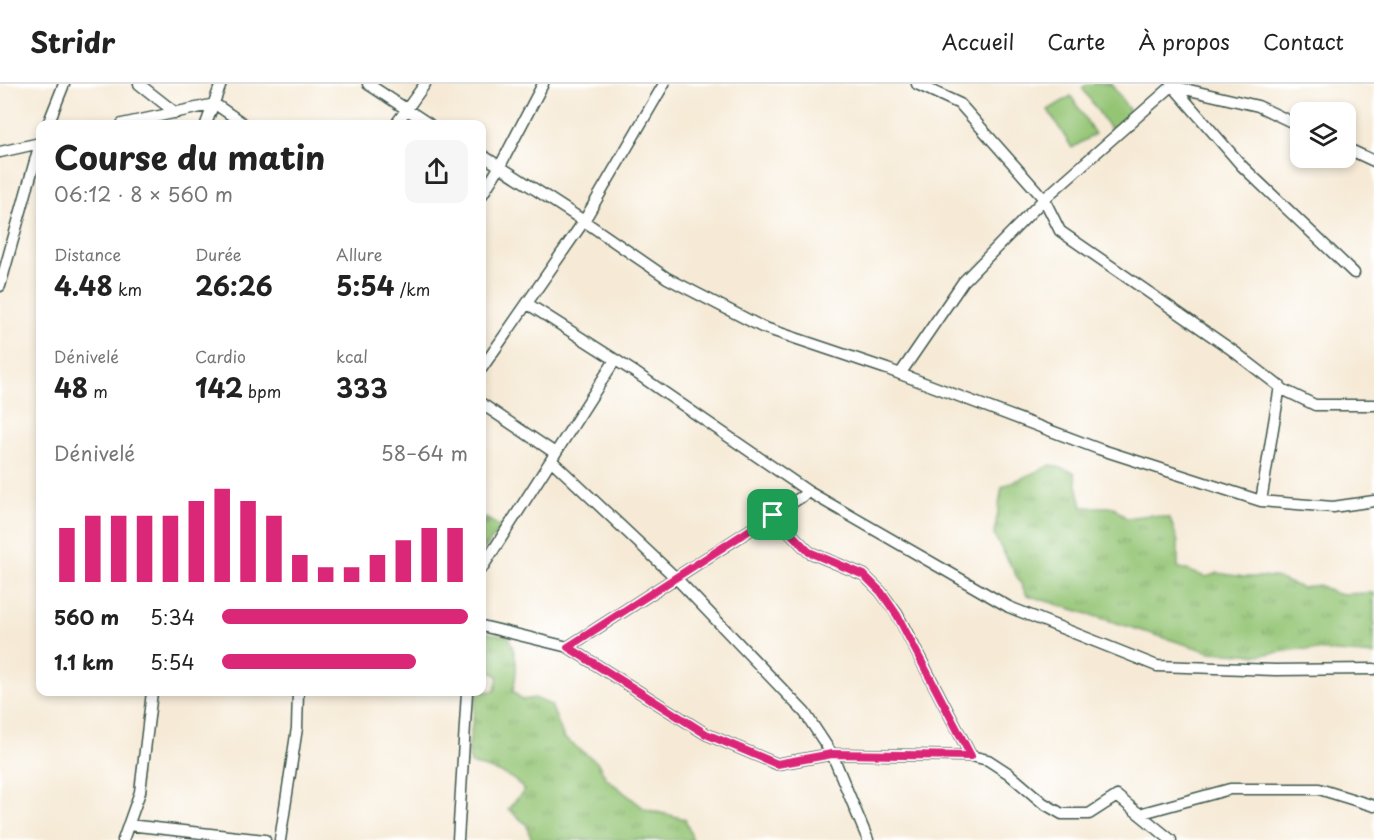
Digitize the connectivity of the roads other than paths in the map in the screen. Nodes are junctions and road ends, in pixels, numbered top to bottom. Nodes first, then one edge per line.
1 (64, 84) edge
2 (139, 84) edge
3 (221, 84) edge
4 (368, 84) edge
5 (425, 84) edge
6 (543, 84) edge
7 (664, 84) edge
8 (917, 84) edge
9 (1171, 85) edge
10 (215, 104) junction
11 (406, 111) junction
12 (176, 113) junction
13 (50, 120) edge
14 (142, 120) edge
15 (208, 120) edge
16 (238, 120) edge
17 (399, 120) edge
18 (422, 120) edge
19 (1290, 121) edge
20 (36, 144) edge
21 (0, 152) edge
22 (1356, 153) edge
23 (36, 157) edge
24 (486, 157) edge
25 (1374, 161) edge
26 (500, 166) junction
27 (486, 189) edge
28 (1044, 200) junction
29 (584, 221) junction
30 (1354, 273) dead end
31 (0, 286) edge
32 (528, 304) junction
33 (615, 360) junction
34 (486, 362) edge
35 (900, 374) junction
36 (1280, 387) junction
37 (1374, 405) edge
38 (486, 407) edge
39 (553, 457) junction
40 (808, 492) junction
41 (1261, 501) junction
42 (1374, 501) edge
43 (773, 515) junction
44 (486, 562) edge
45 (676, 578) junction
46 (486, 627) edge
47 (568, 647) junction
48 (1374, 669) edge
49 (153, 696) edge
50 (298, 696) edge
51 (467, 696) edge
52 (832, 754) junction
53 (971, 756) junction
54 (1374, 806) edge
55 (1139, 814) junction
56 (128, 825) junction
57 (123, 840) edge
58 (265, 840) edge
59 (280, 840) edge
60 (458, 840) edge
61 (868, 840) edge
62 (1171, 840) edge

1 - 13 street
2 - 12 street
3 - 10 street
4 - 11 street
5 - 11 street
6 - 26 street
7 - 29 street
8 - 28 street
9 - 19 street
9 - 28 street
9 - 30 street
10 - 12 street
10 - 15 street
10 - 16 street
11 - 17 street
11 - 18 street
12 - 14 street
20 - 21 street
22 - 25 street
23 - 31 street
24 - 26 street
26 - 27 street
26 - 29 street
28 - 35 street
28 - 36 street
29 - 32 street
29 - 35 street
32 - 33 street
32 - 34 street
33 - 39 street
33 - 40 street
35 - 41 street
36 - 37 street
36 - 41 street
38 - 39 street
39 - 44 street
39 - 45 street
40 - 43 street
40 - 48 street
41 - 42 street
43 - 45 street
43 - 53 street
45 - 47 street
45 - 52 street
46 - 47 street
47 - 52 street
49 - 56 street
50 - 59 street
51 - 60 street
52 - 53 street
52 - 61 street
53 - 55 street
54 - 55 street
55 - 62 street
56 - 57 street
56 - 58 street

